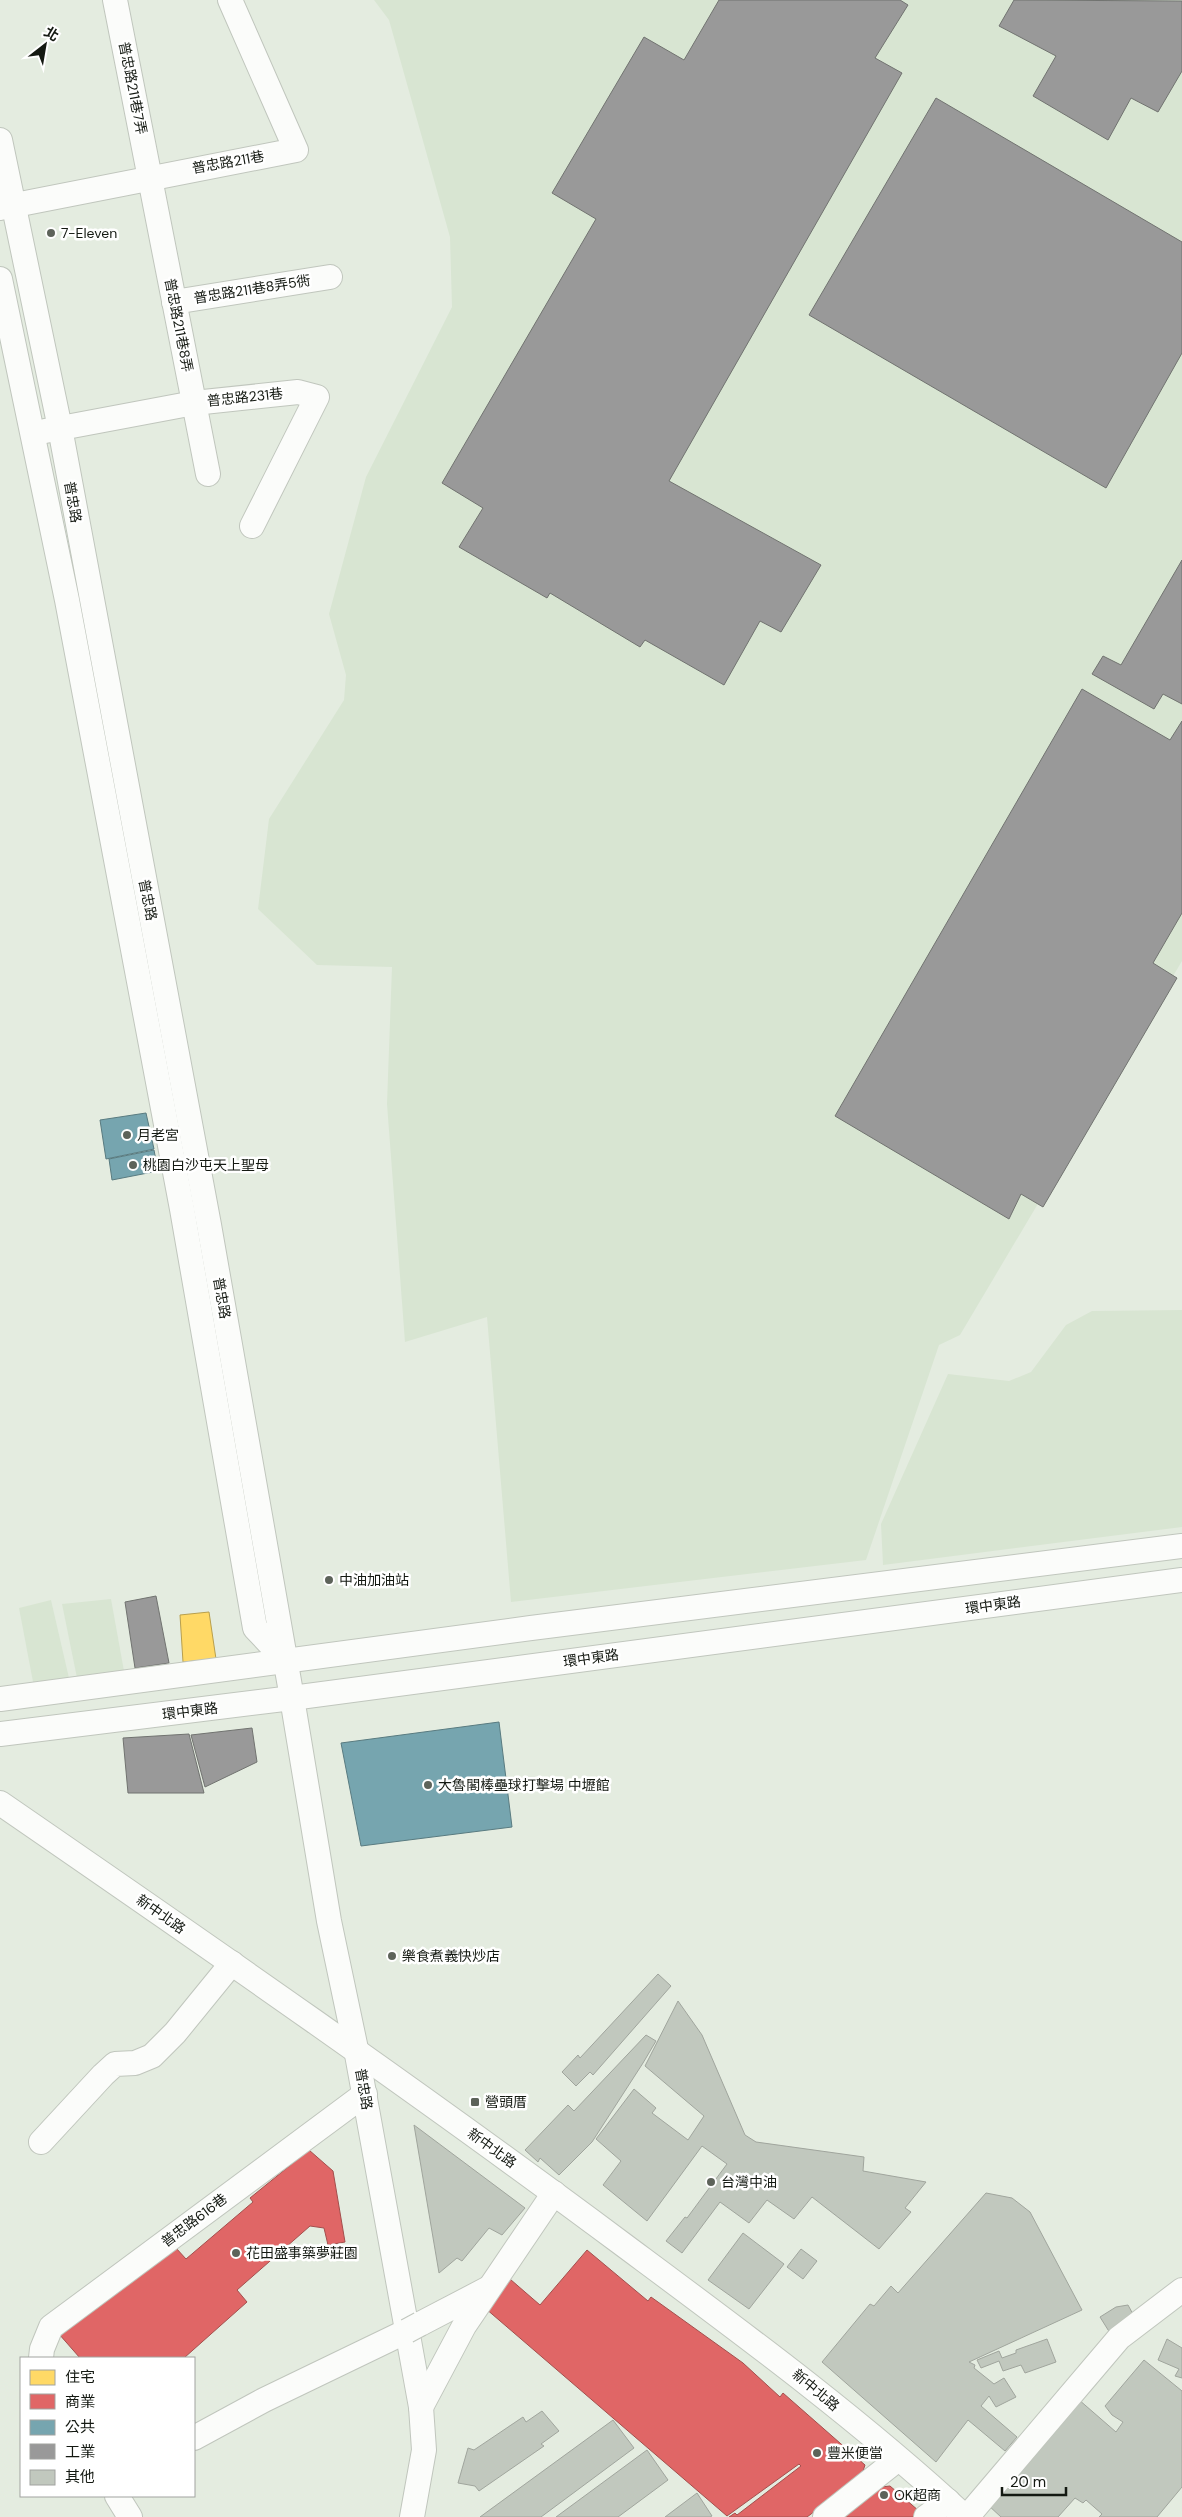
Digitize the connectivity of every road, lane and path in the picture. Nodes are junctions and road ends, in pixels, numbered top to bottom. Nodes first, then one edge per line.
1 (115, 0) edge
2 (230, 0) edge
3 (0, 140) edge
4 (150, 177) junction
5 (6, 206) edge
6 (330, 277) dead end
7 (0, 279) edge
8 (174, 302) junction
9 (194, 403) junction
10 (60, 428) junction
11 (31, 434) junction
12 (208, 474) dead end
13 (252, 526) dead end
14 (1182, 1546) edge
15 (1182, 1580) edge
16 (286, 1661) junction
17 (292, 1698) junction
18 (0, 1699) edge
19 (0, 1734) edge
20 (0, 1803) edge
21 (232, 1963) junction
22 (356, 2049) junction
23 (365, 2094) junction
24 (41, 2142) dead end
25 (554, 2193) junction
26 (490, 2288) junction
27 (1182, 2290) edge
28 (41, 2357) edge
29 (421, 2407) junction
30 (195, 2437) edge
31 (898, 2460) junction
32 (118, 2497) edge
33 (960, 2512) edge
34 (130, 2517) edge
35 (412, 2517) edge
36 (825, 2517) edge
37 (926, 2517) edge

1 - 4 street, 普忠路211巷7弄
2 - 4 street, 普忠路211巷
3 - 5 street, 普忠路
4 - 5 street, 普忠路211巷
4 - 8 street, 普忠路211巷8弄
5 - 10 street, 普忠路
6 - 8 street, 普忠路211巷8弄5衖
7 - 11 street, 普忠路
8 - 9 street, 普忠路211巷8弄
9 - 10 street, 普忠路231巷
9 - 12 street, 普忠路211巷8弄
9 - 13 street, 普忠路231巷
10 - 11 street, 普忠路231巷
10 - 16 street, 普忠路
11 - 16 street, 普忠路
14 - 16 street
15 - 17 street, 環中東路
16 - 17 street, 普忠路
16 - 18 street
17 - 19 street, 環中東路
17 - 22 street, 普忠路
20 - 21 street, 新中北路
21 - 22 street, 新中北路
21 - 24 street
22 - 23 street, 普忠路
22 - 25 street, 新中北路
23 - 28 street, 普忠路616巷
23 - 29 street, 普忠路
25 - 26 street
25 - 31 street, 新中北路
26 - 29 street
26 - 30 street
27 - 33 street
29 - 35 street, 普忠路
31 - 33 street, 新中北路
31 - 36 street
32 - 34 street
33 - 37 street

